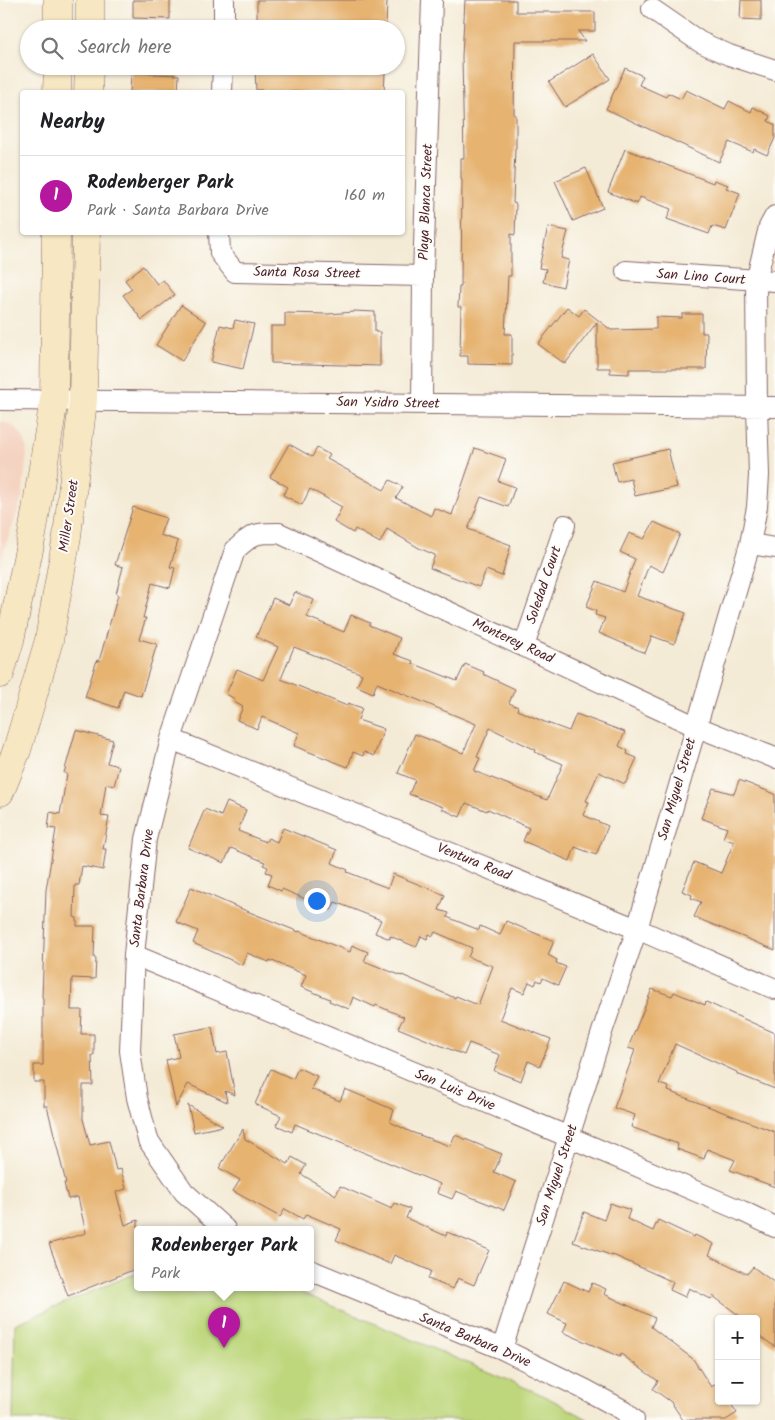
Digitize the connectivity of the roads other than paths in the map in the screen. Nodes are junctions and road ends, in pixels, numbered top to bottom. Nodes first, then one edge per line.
1 (58, 0) edge
2 (90, 0) edge
3 (224, 0) edge
4 (432, 0) edge
5 (652, 9) dead end
6 (58, 20) edge
7 (90, 20) edge
8 (224, 20) edge
9 (775, 70) edge
10 (58, 75) edge
11 (89, 75) edge
12 (223, 75) edge
13 (57, 90) edge
14 (88, 90) edge
15 (222, 90) edge
16 (775, 216) edge
17 (56, 235) edge
18 (86, 235) edge
19 (218, 235) edge
20 (626, 271) dead end
21 (423, 276) junction
22 (766, 281) edge
23 (0, 400) edge
24 (54, 400) junction
25 (83, 401) junction
26 (422, 404) junction
27 (766, 407) edge
28 (565, 525) dead end
29 (250, 536) joint
30 (750, 544) junction
31 (775, 548) edge
32 (524, 646) junction
33 (0, 674) edge
34 (695, 726) junction
35 (171, 738) junction
36 (775, 758) edge
37 (0, 792) edge
38 (636, 929) junction
39 (134, 955) junction
40 (775, 989) edge
41 (569, 1137) junction
42 (223, 1226) edge
43 (775, 1227) edge
44 (314, 1272) edge
45 (502, 1349) junction
46 (634, 1420) edge

1 - 6 street
2 - 7 street
3 - 8 street
4 - 21 street, Playa Blanca Street
5 - 9 street
10 - 13 street
11 - 14 street
12 - 15 street
16 - 22 street, San Miguel Street
17 - 24 street
18 - 25 street, Miller Street
19 - 21 street, Santa Rosa Street
20 - 22 street, San Lino Court
21 - 26 street, Playa Blanca Street
22 - 27 street, San Miguel Street
23 - 24 street, San Ysidro Street
24 - 25 street, San Ysidro Street
24 - 33 street
25 - 26 street, San Ysidro Street
25 - 37 street, Miller Street
26 - 27 street, San Ysidro Street
27 - 30 street, San Miguel Street
28 - 32 street, Soledad Court
29 - 32 street, Monterey Road
29 - 35 street, Santa Barbara Drive
30 - 31 street
30 - 34 street, San Miguel Street
32 - 34 street, Monterey Road
34 - 36 street, Monterey Road
34 - 38 street, San Miguel Street
35 - 38 street, Ventura Road
35 - 39 street, Santa Barbara Drive
38 - 40 street, Ventura Road
38 - 41 street, San Miguel Street
39 - 41 street, San Luis Drive
39 - 42 street, Santa Barbara Drive
41 - 43 street, San Luis Drive
41 - 45 street, San Miguel Street
44 - 45 street, Santa Barbara Drive
45 - 46 street, Santa Barbara Drive

